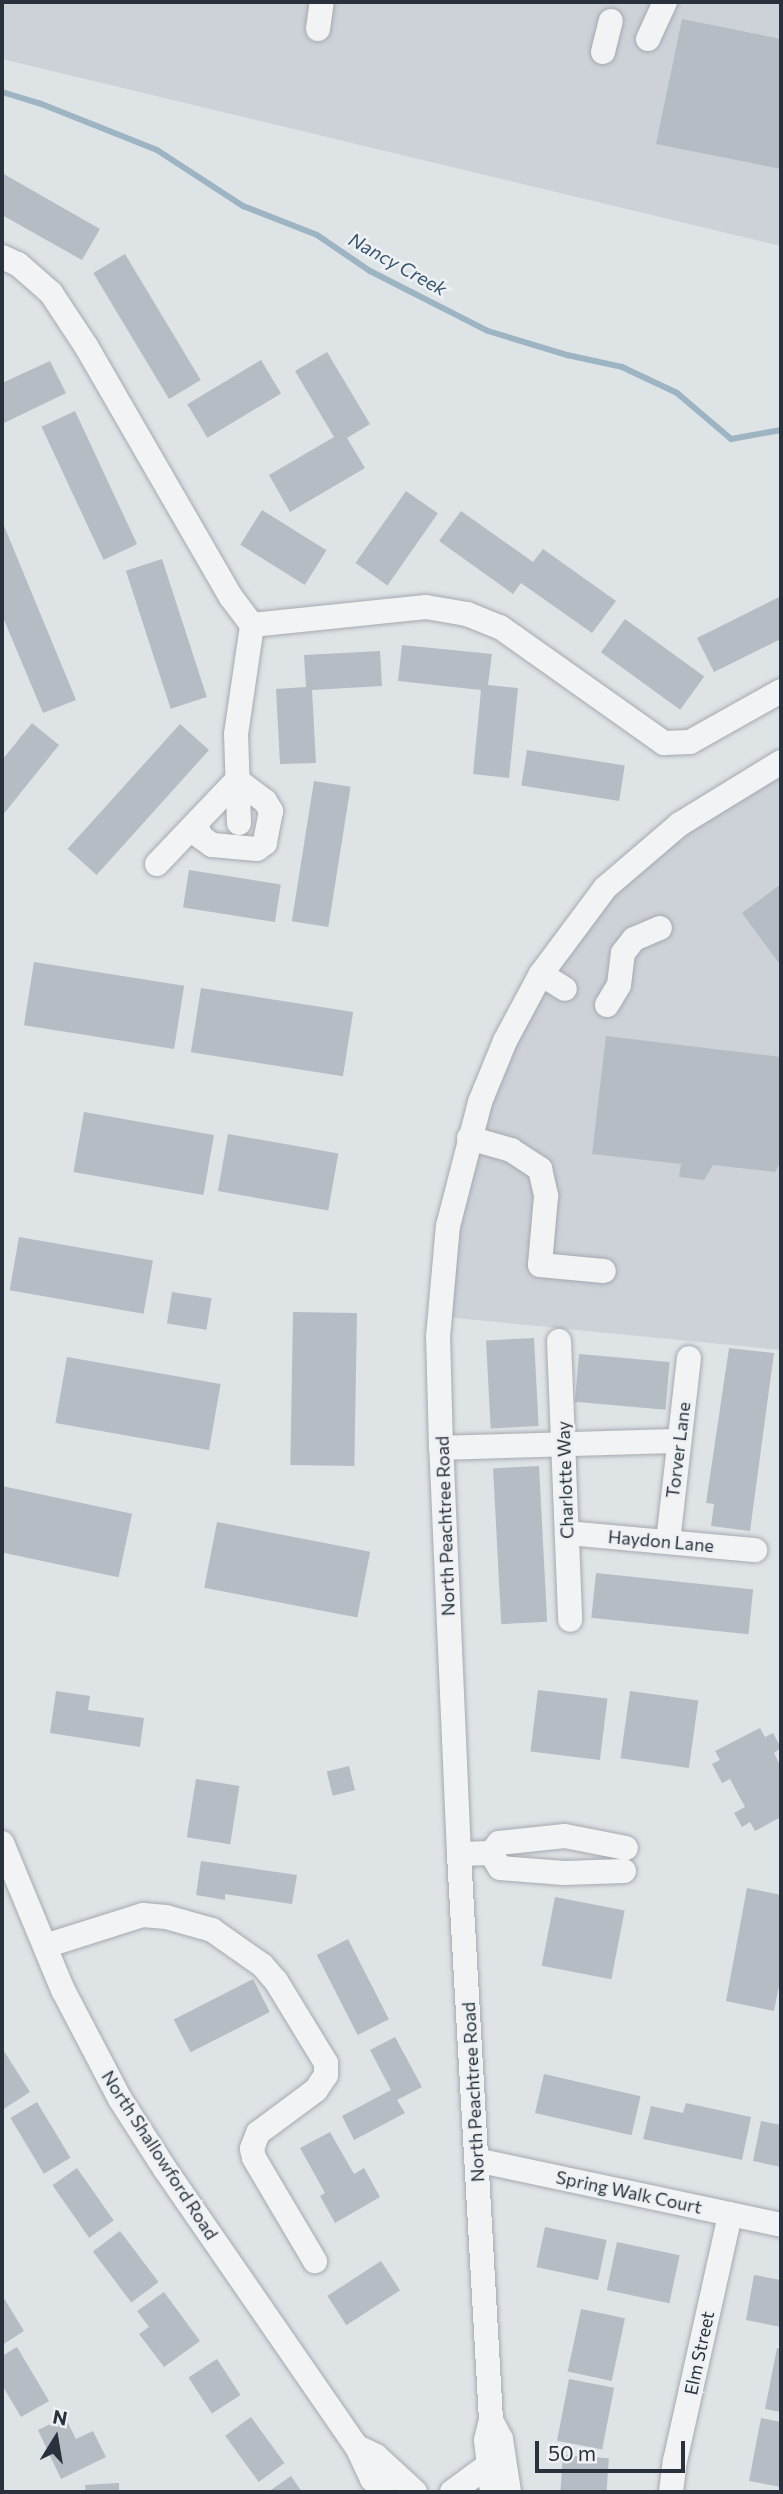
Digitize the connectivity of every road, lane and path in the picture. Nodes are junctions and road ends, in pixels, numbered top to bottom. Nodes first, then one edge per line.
1 (323, 2) edge
2 (665, 2) edge
3 (611, 20) dead end
4 (318, 29) dead end
5 (648, 39) dead end
6 (603, 52) dead end
7 (2, 257) edge
8 (252, 625) junction
9 (781, 691) edge
10 (781, 762) edge
11 (237, 780) junction
12 (196, 824) junction
13 (239, 824) dead end
14 (158, 864) dead end
15 (660, 928) dead end
16 (541, 974) junction
17 (565, 989) dead end
18 (607, 1005) dead end
19 (469, 1138) junction
20 (604, 1271) dead end
21 (559, 1341) dead end
22 (689, 1358) dead end
23 (679, 1441) junction
24 (563, 1445) junction
25 (442, 1448) junction
26 (567, 1533) junction
27 (668, 1542) junction
28 (755, 1550) dead end
29 (570, 1620) dead end
30 (2, 1843) edge
31 (491, 1853) junction
32 (459, 1854) junction
33 (44, 1946) junction
34 (476, 2160) junction
35 (730, 2214) junction
36 (781, 2225) edge
37 (315, 2260) dead end
38 (491, 2420) junction
39 (357, 2447) junction
40 (487, 2466) junction
41 (383, 2492) edge
42 (415, 2492) edge
43 (452, 2492) edge
44 (492, 2492) edge
45 (509, 2492) edge
46 (671, 2492) edge

1 - 4 street
2 - 5 street
3 - 6 street
7 - 8 street
8 - 9 street
8 - 11 street
10 - 16 street, North Peachtree Road
11 - 12 street
11 - 12 street
11 - 13 street
12 - 14 street
15 - 18 street
16 - 17 street
16 - 19 street, North Peachtree Road
19 - 20 street
19 - 25 street, North Peachtree Road
21 - 24 street, Charlotte Way
22 - 23 street, Torver Lane
23 - 24 street
23 - 27 street, Torver Lane
24 - 25 street
24 - 26 street, Charlotte Way
25 - 32 street, North Peachtree Road
26 - 27 street, Haydon Lane
26 - 29 street, Charlotte Way
27 - 28 street, Haydon Lane
30 - 33 street, North Shallowford Road
31 - 31 street
31 - 32 street
32 - 34 street, North Peachtree Road
33 - 37 street
33 - 39 street, North Shallowford Road
34 - 35 street, Spring Walk Court
34 - 38 street, North Peachtree Road
35 - 36 street, Spring Walk Court
35 - 46 street, Elm Street
38 - 40 street, North Peachtree Road
38 - 45 street, North Peachtree Road
39 - 41 street, North Shallowford Road
39 - 42 street, North Shallowford Road
40 - 43 street
40 - 44 street, North Peachtree Road

